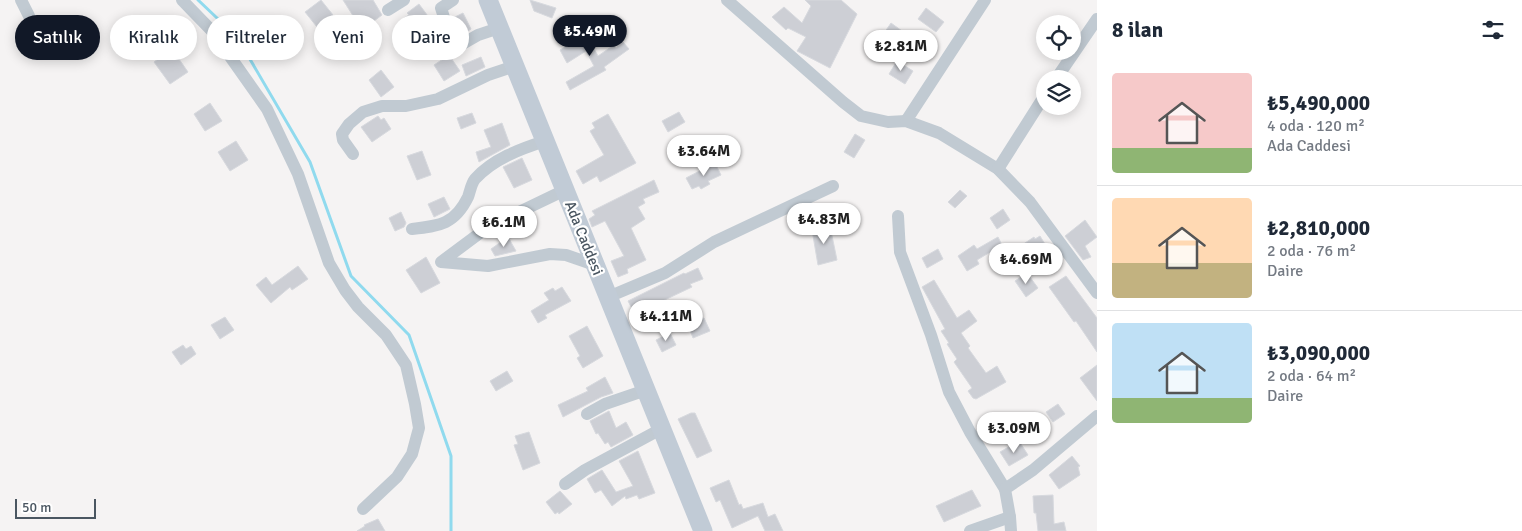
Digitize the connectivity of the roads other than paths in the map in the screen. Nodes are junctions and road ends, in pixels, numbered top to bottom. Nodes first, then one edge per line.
1 (21, 0) edge
2 (182, 0) edge
3 (404, 0) edge
4 (453, 0) edge
5 (488, 0) edge
6 (727, 0) edge
7 (985, 0) edge
8 (742, 6) edge
9 (388, 10) dead end
10 (28, 15) edge
11 (1097, 19) edge
12 (500, 28) junction
13 (515, 66) junction
14 (1062, 70) edge
15 (1036, 109) edge
16 (906, 121) junction
17 (545, 141) junction
18 (353, 154) dead end
19 (998, 169) junction
20 (833, 186) dead end
21 (565, 190) junction
22 (898, 216) dead end
23 (412, 229) dead end
24 (596, 265) junction
25 (1097, 293) edge
26 (608, 297) junction
27 (646, 390) junction
28 (587, 414) dead end
29 (1097, 416) edge
30 (662, 429) junction
31 (565, 484) dead end
32 (1005, 489) junction
33 (363, 509) dead end
34 (1010, 517) junction
35 (703, 531) edge
36 (970, 531) edge
37 (1011, 531) edge

1 - 10 street
2 - 33 street
3 - 9 street
4 - 12 street
5 - 12 main road, Ada Caddesi
6 - 8 street
7 - 16 street
8 - 16 street
11 - 14 street
12 - 13 main road, Ada Caddesi
13 - 17 main road, Ada Caddesi
13 - 18 street
15 - 19 street
16 - 19 street
17 - 21 main road, Ada Caddesi
17 - 23 street
19 - 25 street
20 - 26 street
21 - 24 main road, Ada Caddesi
21 - 24 street
22 - 32 street
24 - 26 main road, Ada Caddesi
26 - 27 main road, Ada Caddesi
27 - 28 street
27 - 30 main road, Ada Caddesi
29 - 32 street
30 - 31 street
30 - 35 main road, Ada Caddesi
32 - 34 street
34 - 36 street
34 - 37 street

